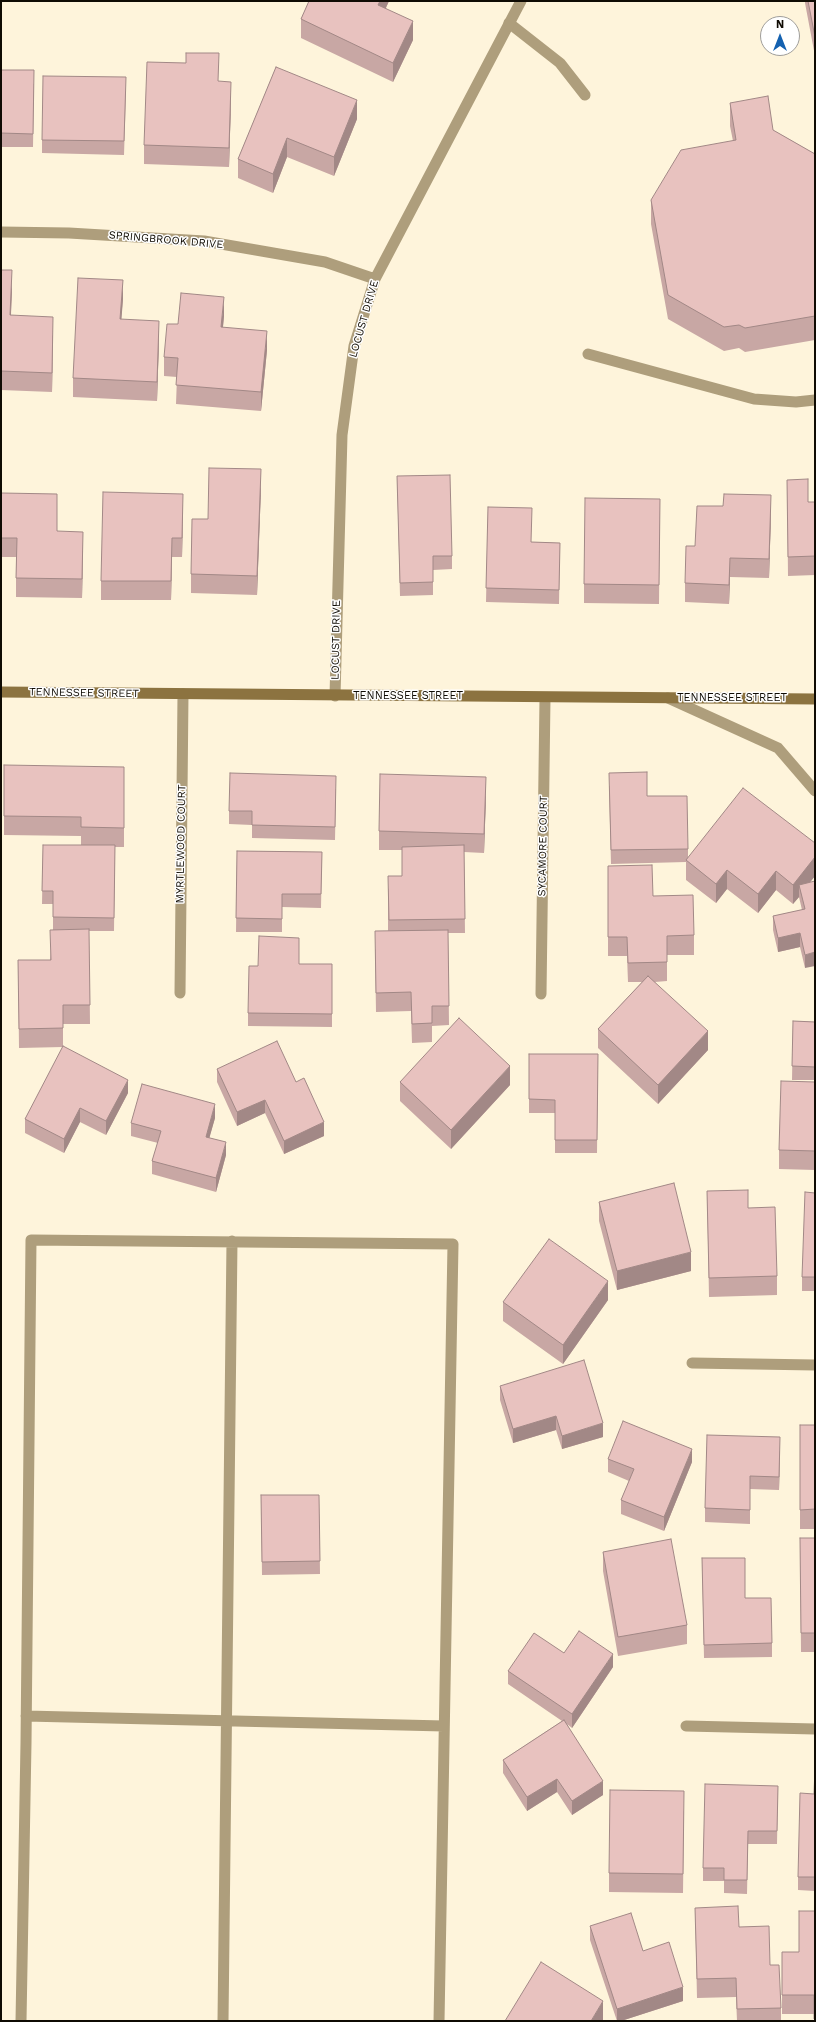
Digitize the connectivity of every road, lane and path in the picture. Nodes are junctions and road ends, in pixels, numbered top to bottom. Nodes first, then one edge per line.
1 (521, 1) edge
2 (509, 23) junction
3 (585, 95) dead end
4 (1, 232) edge
5 (376, 279) junction
6 (588, 354) dead end
7 (815, 400) edge
8 (1, 692) edge
9 (183, 694) junction
10 (335, 696) junction
11 (545, 698) junction
12 (668, 698) junction
13 (815, 698) edge
14 (815, 791) edge
15 (180, 994) dead end
16 (540, 994) dead end
17 (232, 1241) junction
18 (692, 1363) dead end
19 (815, 1365) edge
20 (26, 1716) junction
21 (227, 1721) junction
22 (444, 1726) junction
23 (686, 1726) dead end
24 (815, 1729) edge
25 (21, 2021) edge
26 (223, 2021) edge
27 (439, 2021) edge

1 - 2 street, LOCUST DRIVE
2 - 3 street
2 - 5 street, LOCUST DRIVE
4 - 5 street, SPRINGBROOK DRIVE
5 - 10 street, LOCUST DRIVE
6 - 7 street
8 - 9 main road, TENNESSEE STREET
9 - 10 main road, TENNESSEE STREET
9 - 15 street, MYRTLEWOOD COURT
10 - 11 main road, TENNESSEE STREET
11 - 12 main road, TENNESSEE STREET
11 - 16 street, SYCAMORE COURT
12 - 13 main road, TENNESSEE STREET
12 - 14 street
17 - 20 street
17 - 21 street
17 - 22 street
18 - 19 street
20 - 21 street
20 - 25 street
21 - 22 street
21 - 26 street
22 - 27 street
23 - 24 street

